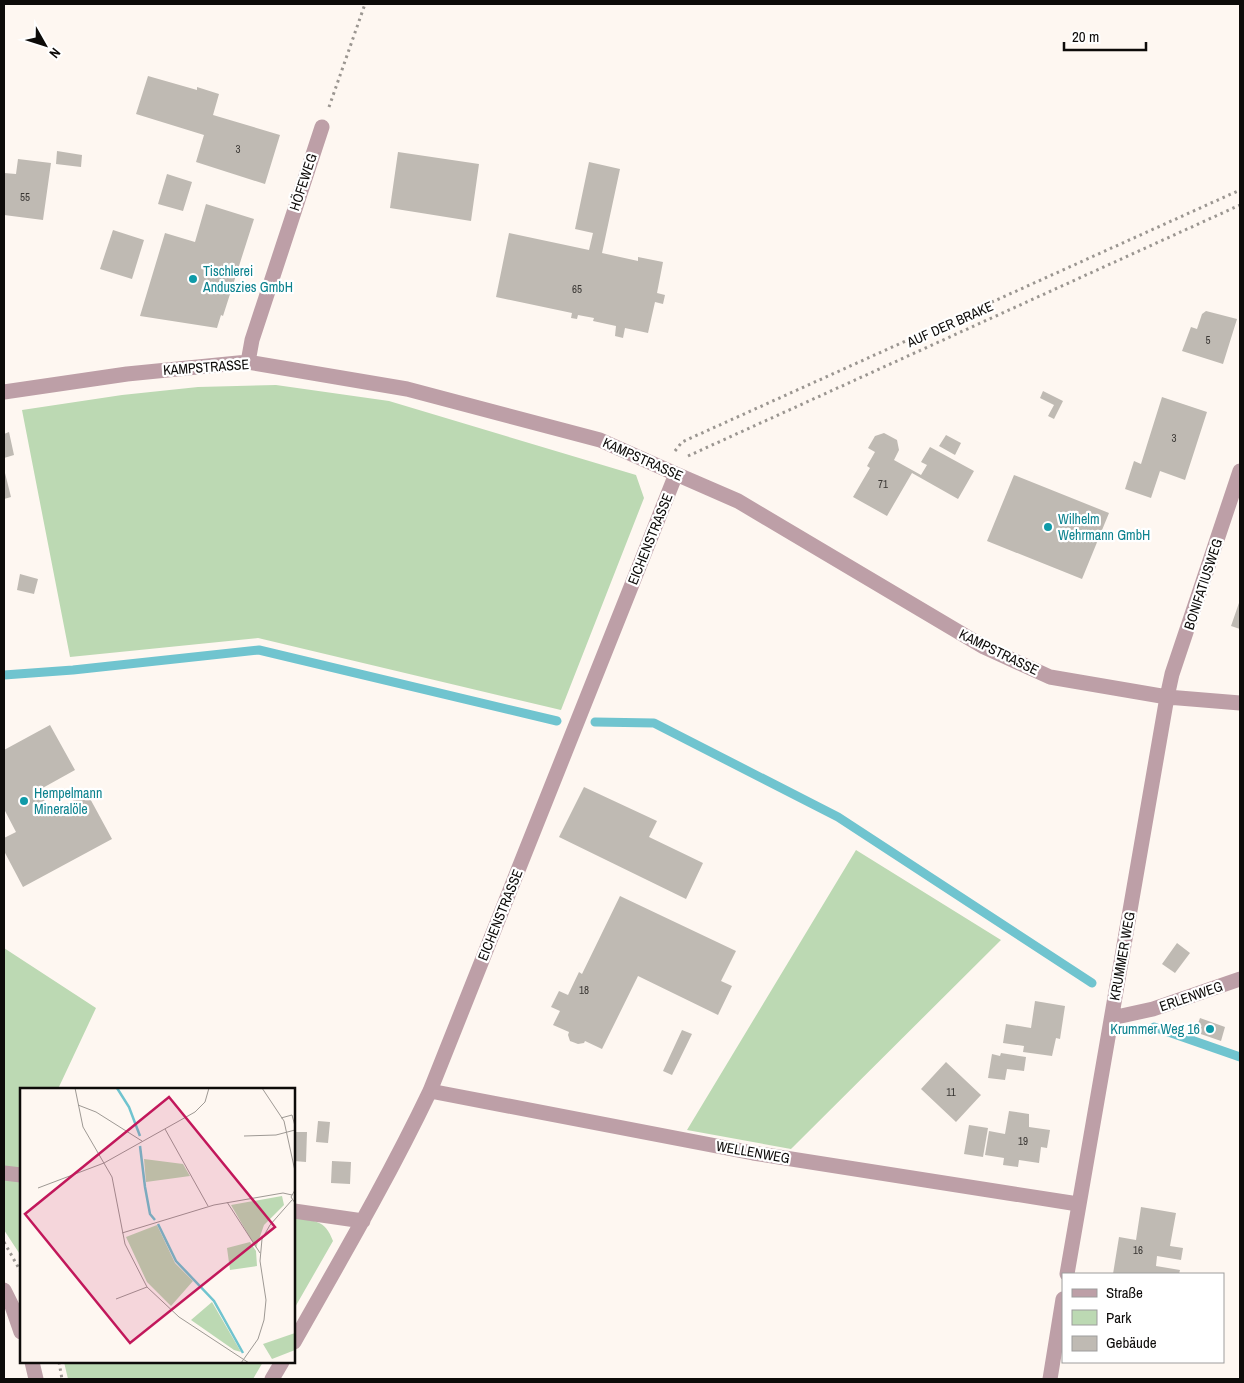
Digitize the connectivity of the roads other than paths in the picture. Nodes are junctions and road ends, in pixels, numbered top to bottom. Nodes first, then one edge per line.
1 (322, 127) road end
2 (248, 362) junction
3 (4, 392) edge
4 (671, 471) junction
5 (1240, 471) edge
6 (1167, 697) junction
7 (1240, 703) edge
8 (1240, 979) edge
9 (1112, 1018) junction
10 (430, 1091) junction
11 (4, 1173) edge
12 (20, 1175) edge
13 (1078, 1204) junction
14 (295, 1211) edge
15 (363, 1221) junction
16 (1067, 1273) edge
17 (4, 1290) edge
18 (1062, 1305) edge
19 (20, 1329) edge
20 (295, 1340) edge
21 (32, 1363) edge
22 (281, 1363) edge
23 (36, 1379) edge
24 (272, 1379) edge
25 (1050, 1379) edge

1 - 2 street, HÖFEWEG
2 - 3 street, KAMPSTRASSE
2 - 4 street, KAMPSTRASSE
4 - 6 street, KAMPSTRASSE
4 - 10 street, EICHENSTRASSE
5 - 6 street, BONIFATIUSWEG
6 - 7 street, KAMPSTRASSE
6 - 9 street, KRUMMER WEG
8 - 9 street, ERLENWEG
9 - 13 street, KRUMMER WEG
10 - 13 street, WELLENWEG
10 - 15 street, EICHENSTRASSE
11 - 12 street
13 - 16 street, KRUMMER WEG
14 - 15 street
15 - 20 street, EICHENSTRASSE
17 - 19 street
18 - 25 street
21 - 23 street
22 - 24 street

